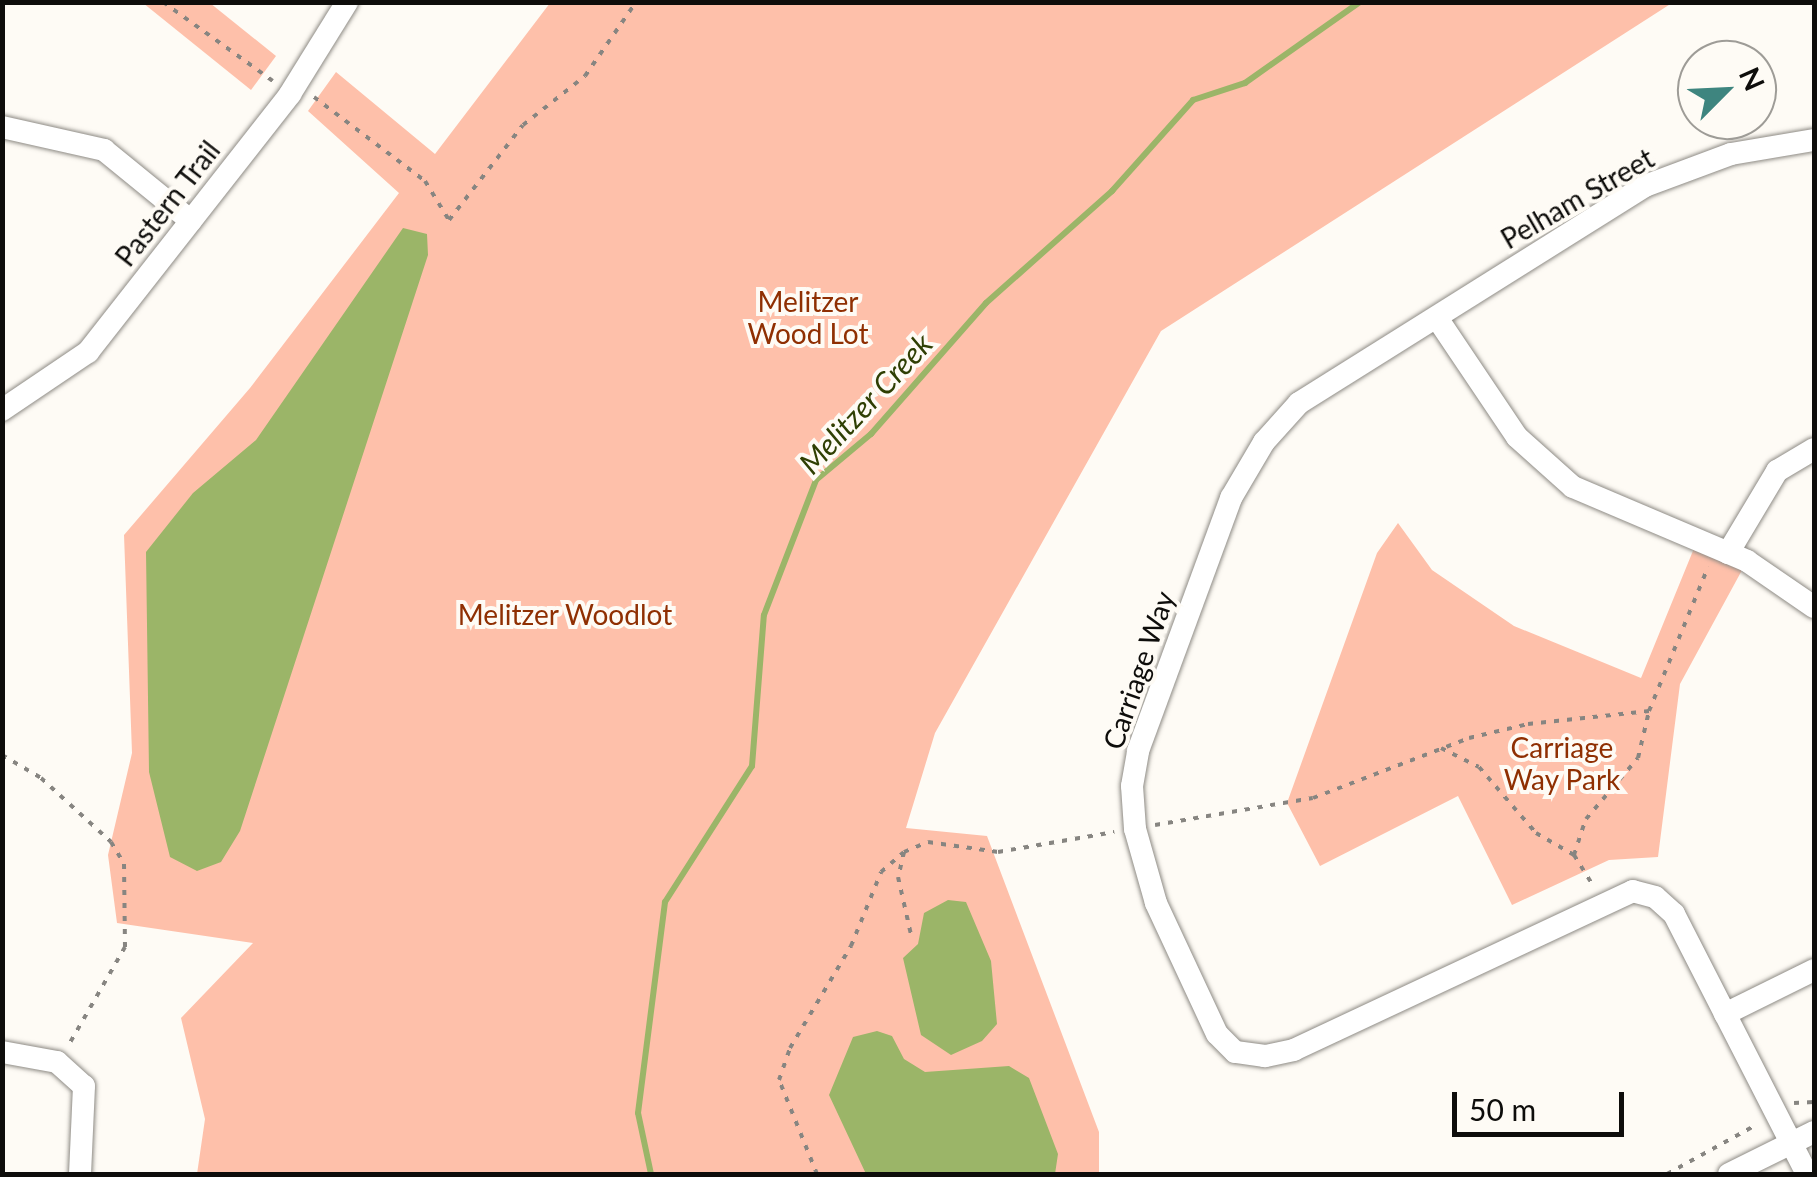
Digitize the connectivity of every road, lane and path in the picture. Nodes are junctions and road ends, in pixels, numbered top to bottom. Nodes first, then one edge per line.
1 (163, 2) edge
2 (347, 2) edge
3 (636, 2) edge
4 (273, 81) dead end
5 (311, 94) dead end
6 (2, 127) edge
7 (1814, 140) edge
8 (191, 221) junction
9 (1437, 318) junction
10 (2, 410) edge
11 (1814, 450) edge
12 (1722, 551) junction
13 (1814, 607) edge
14 (1649, 711) junction
15 (1440, 748) junction
16 (2, 754) edge
17 (1151, 826) dead end
18 (1120, 831) dead end
19 (904, 852) junction
20 (1574, 854) junction
21 (1605, 904) junction
22 (912, 940) dead end
23 (1814, 970) edge
24 (1725, 1014) junction
25 (2, 1052) edge
26 (57, 1062) junction
27 (1814, 1102) edge
28 (1790, 1104) dead end
29 (1756, 1125) dead end
30 (1814, 1132) edge
31 (1790, 1144) junction
32 (80, 1174) edge
33 (818, 1174) edge
34 (1667, 1174) edge
35 (1729, 1174) edge
36 (1807, 1174) edge

1 - 4 path
2 - 8 street, Pastern Trail
3 - 5 path
6 - 8 street
7 - 9 street, Pelham Street
8 - 10 street, Pastern Trail
9 - 12 street
9 - 21 street, Carriage Way
11 - 12 street
12 - 13 street
12 - 14 path
14 - 15 path
14 - 20 path
15 - 17 path
15 - 20 path
16 - 26 path
18 - 19 path
19 - 22 path
19 - 33 path
20 - 21 path
21 - 24 street, Carriage Way
23 - 24 street
24 - 31 street, Carriage Way
25 - 26 street
26 - 32 street
27 - 28 path
29 - 34 path
30 - 31 street
31 - 35 street
31 - 36 street, Carriage Way

